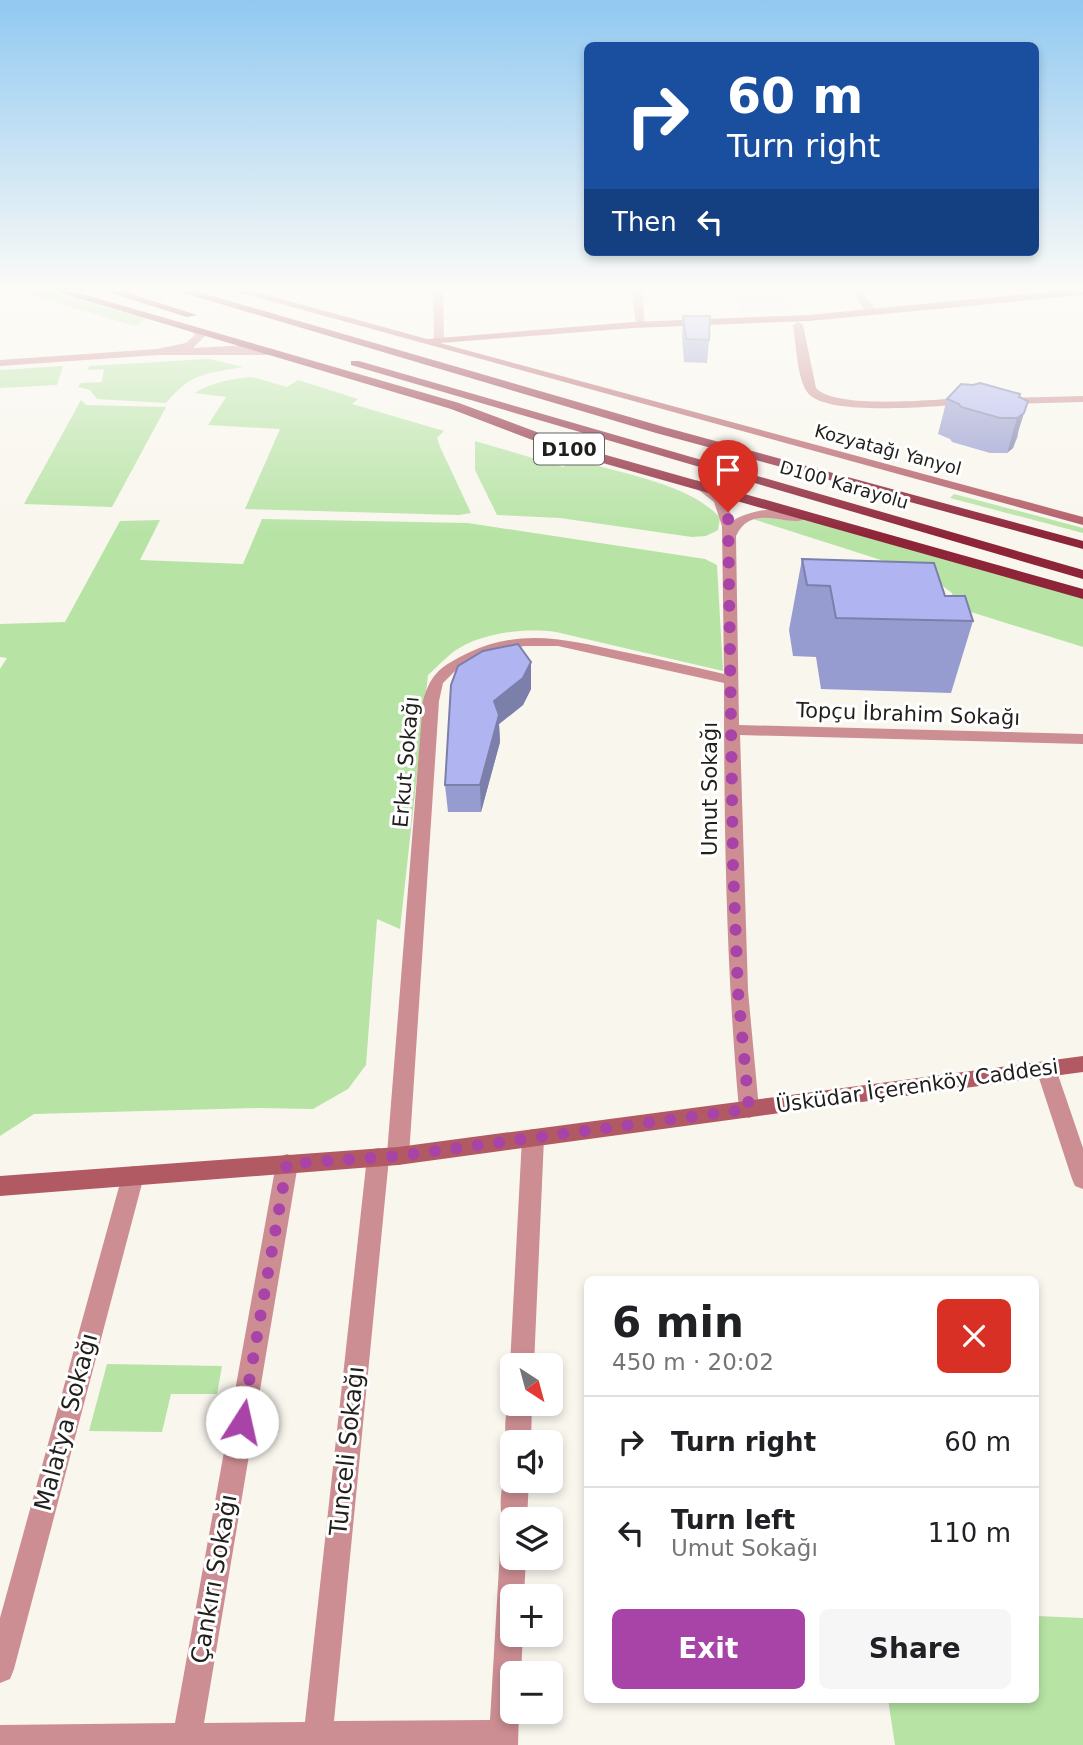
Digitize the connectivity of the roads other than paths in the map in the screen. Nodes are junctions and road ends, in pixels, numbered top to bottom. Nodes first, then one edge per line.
1 (341, 372) edge
2 (388, 372) edge
3 (462, 372) edge
4 (543, 372) edge
5 (808, 372) edge
6 (1083, 398) edge
7 (977, 401) edge
8 (990, 401) edge
9 (455, 406) junction
10 (697, 484) junction
11 (823, 520) junction
12 (1083, 522) edge
13 (730, 536) junction
14 (1083, 545) edge
15 (1002, 552) junction
16 (1083, 575) edge
17 (1083, 594) edge
18 (733, 680) junction
19 (732, 730) junction
20 (1083, 740) edge
21 (1083, 1065) edge
22 (1046, 1069) junction
23 (749, 1109) junction
24 (533, 1138) junction
25 (388, 1156) junction
26 (287, 1164) junction
27 (132, 1176) junction
28 (1083, 1179) edge
29 (0, 1186) edge
30 (523, 1353) edge
31 (512, 1570) edge
32 (0, 1669) edge
33 (0, 1740) edge
34 (503, 1740) edge
35 (186, 1741) edge
36 (317, 1741) edge

1 - 9 highway, D100
2 - 15 highway, D100 Karayolu / D100
3 - 14 highway, D100 Karayolu / D100
4 - 12 main road, Kozyatağı Yanyol
5 - 7 street
6 - 8 street
9 - 10 highway, D100
9 - 15 highway
10 - 11 highway, D100
10 - 13 street, Umut Sokağı
11 - 13 street
11 - 17 highway, D100
13 - 18 street, Umut Sokağı
15 - 16 highway, D100 Karayolu / D100
18 - 19 street, Umut Sokağı
18 - 25 street, Erkut Sokağı
19 - 20 street, Topçu İbrahim Sokağı
19 - 23 street, Umut Sokağı
21 - 22 main road, Üsküdar İçerenköy Caddesi
22 - 23 main road, Üsküdar İçerenköy Caddesi
22 - 28 street
23 - 24 main road, Üsküdar İçerenköy Caddesi
24 - 25 main road, Üsküdar İçerenköy Caddesi
24 - 30 street
25 - 26 main road, Üsküdar İçerenköy Caddesi
25 - 36 street, Tunceli Sokağı
26 - 27 main road, Üsküdar İçerenköy Caddesi
26 - 35 street, Çankırı Sokağı
27 - 29 main road, Üsküdar İçerenköy Caddesi
27 - 32 street, Malatya Sokağı
31 - 34 street
33 - 35 street
34 - 36 street
35 - 36 street

